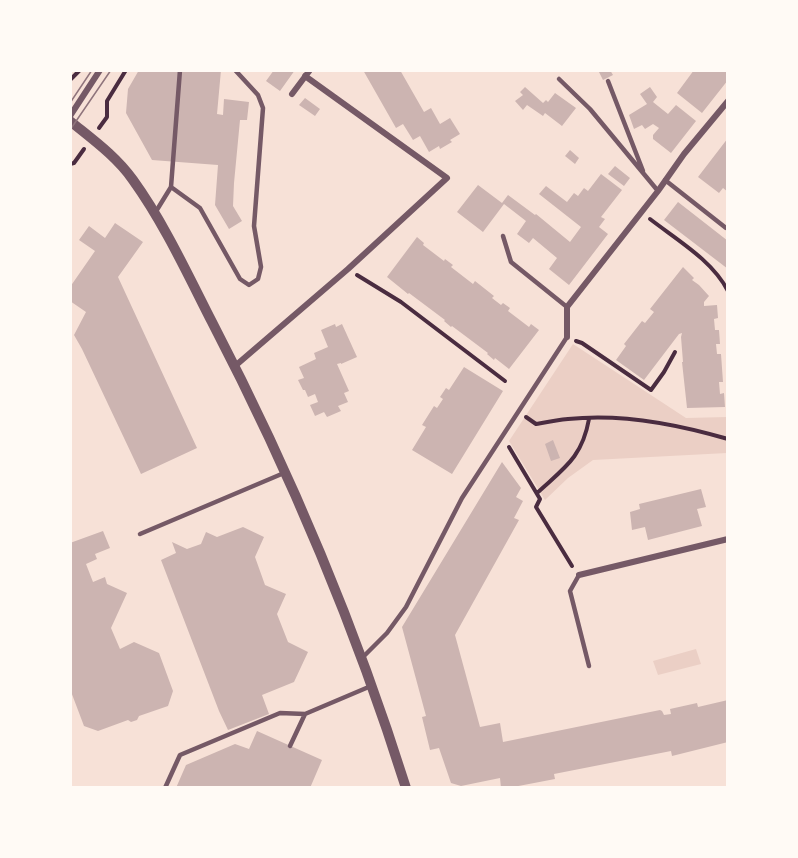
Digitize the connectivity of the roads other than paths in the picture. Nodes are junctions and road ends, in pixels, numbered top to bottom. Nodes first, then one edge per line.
1 (100, 70) edge
2 (180, 70) edge
3 (235, 70) edge
4 (308, 73) edge
5 (560, 79) dead end
6 (608, 81) dead end
7 (292, 94) dead end
8 (728, 101) edge
9 (70, 116) edge
10 (70, 121) edge
11 (644, 176) junction
12 (665, 180) junction
13 (171, 187) junction
14 (658, 191) junction
15 (155, 214) junction
16 (728, 228) edge
17 (503, 236) dead end
18 (567, 307) junction
19 (567, 337) joint
20 (235, 366) junction
21 (285, 473) junction
22 (140, 534) dead end
23 (728, 539) edge
24 (579, 575) joint
25 (361, 659) junction
26 (589, 666) dead end
27 (371, 686) junction
28 (305, 714) junction
29 (290, 746) dead end
30 (165, 788) edge
31 (406, 788) edge

1 - 9 street
2 - 13 lane
3 - 13 lane
4 - 7 street
4 - 20 street
5 - 11 lane
6 - 11 lane
8 - 12 street
10 - 15 street
11 - 14 lane
12 - 14 street
12 - 16 lane
13 - 15 lane
14 - 18 street
15 - 20 street
17 - 18 lane
18 - 19 street
19 - 25 lane
20 - 21 street
21 - 22 lane
21 - 25 street
23 - 24 street
24 - 26 lane
25 - 27 street
27 - 28 lane
27 - 31 street
28 - 29 lane
28 - 30 lane

